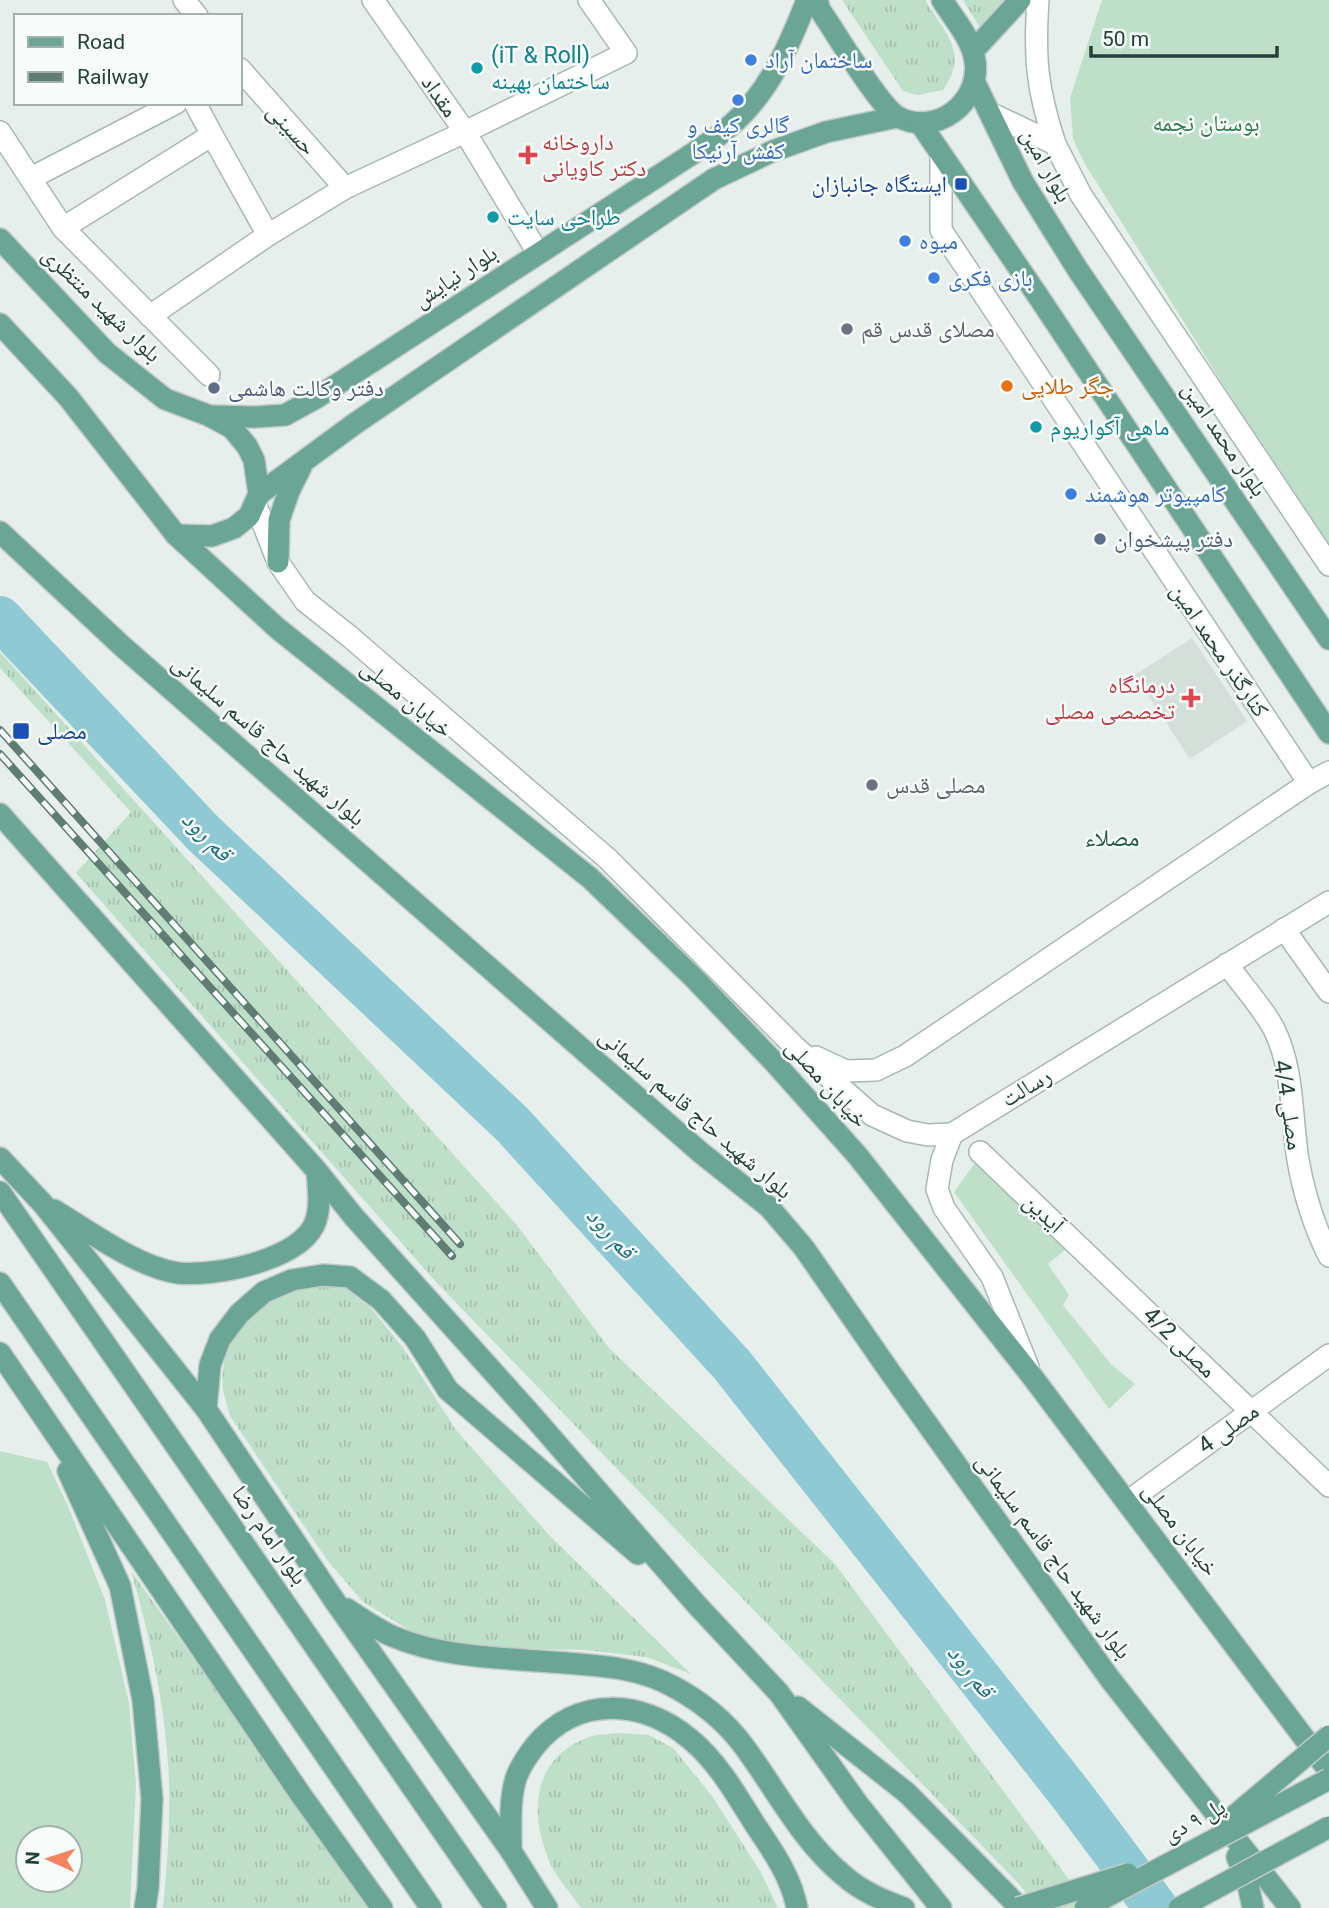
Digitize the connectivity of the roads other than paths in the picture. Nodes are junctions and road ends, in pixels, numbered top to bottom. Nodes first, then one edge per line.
1 (184, 0) edge
2 (373, 0) edge
3 (589, 0) edge
4 (807, 0) edge
5 (817, 0) edge
6 (942, 0) edge
7 (1020, 0) edge
8 (1038, 0) edge
9 (195, 14) edge
10 (973, 51) junction
11 (242, 71) edge
12 (975, 83) junction
13 (172, 105) edge
14 (196, 105) edge
15 (990, 113) junction
16 (897, 117) junction
17 (920, 123) junction
18 (0, 132) edge
19 (465, 132) junction
20 (212, 135) junction
21 (1055, 144) junction
22 (941, 154) junction
23 (31, 178) junction
24 (345, 188) junction
25 (63, 228) junction
26 (268, 235) junction
27 (0, 239) edge
28 (538, 253) junction
29 (1078, 270) joint
30 (150, 316) junction
31 (0, 324) edge
32 (209, 375) dead end
33 (210, 416) junction
34 (305, 460) junction
35 (257, 499) junction
36 (0, 532) edge
37 (176, 535) junction
38 (278, 562) junction
39 (1329, 565) edge
40 (1329, 639) edge
41 (1329, 733) edge
42 (1329, 772) edge
43 (1309, 783) junction
44 (0, 814) edge
45 (1329, 902) edge
46 (1284, 929) junction
47 (1227, 964) junction
48 (1329, 992) edge
49 (795, 1047) junction
50 (956, 1131) junction
51 (979, 1152) dead end
52 (0, 1158) edge
53 (317, 1171) junction
54 (0, 1192) edge
55 (43, 1204) junction
56 (1329, 1256) edge
57 (1109, 1274) joint
58 (0, 1283) edge
59 (0, 1353) edge
60 (1329, 1355) edge
61 (1031, 1376) junction
62 (206, 1409) junction
63 (1251, 1411) junction
64 (44, 1418) junction
65 (1329, 1486) edge
66 (1127, 1502) junction
67 (334, 1600) junction
68 (696, 1604) junction
69 (779, 1693) junction
70 (1329, 1736) edge
71 (1329, 1772) edge
72 (1329, 1779) edge
73 (1218, 1815) junction
74 (1329, 1827) edge
75 (1198, 1847) junction
76 (511, 1852) junction
77 (1177, 1858) junction
78 (145, 1908) edge
79 (382, 1908) edge
80 (431, 1908) edge
81 (496, 1908) edge
82 (547, 1908) edge
83 (797, 1908) edge
84 (904, 1908) edge
85 (941, 1908) edge
86 (1019, 1908) edge
87 (1085, 1908) edge
88 (1179, 1908) edge
89 (1253, 1908) edge
90 (1290, 1908) edge

1 - 9 street
2 - 19 street, مقداد
3 - 19 street
4 - 28 main road, بلوار نیایش
5 - 16 main road
6 - 10 main road
7 - 10 main road
8 - 21 street
10 - 12 main road
11 - 24 street, حسینی
12 - 15 main road, بلوار امین
12 - 17 main road
13 - 23 street
14 - 20 street
15 - 21 street
15 - 29 main road, بلوار امین
16 - 17 main road
16 - 34 main road
17 - 22 main road
18 - 23 street
19 - 24 street
19 - 28 street, مقداد
20 - 25 street
20 - 26 street
21 - 39 street
22 - 41 main road
22 - 43 street, کنارگذر محمد امین
23 - 25 street
24 - 26 street
25 - 30 street
26 - 30 street
27 - 33 main road, بلوار شهید منتظری
28 - 33 main road, بلوار نیایش
29 - 40 main road, بلوار محمد امین
30 - 32 street
31 - 37 main road
33 - 35 main road
34 - 35 main road
34 - 38 main road
35 - 37 main road
35 - 38 street, خیابان مصلی
36 - 73 main road, بلوار شهید حاج قاسم سلیمانی
37 - 61 main road, خیابان مصلی
38 - 49 street, خیابان مصلی
42 - 43 street
43 - 49 street
44 - 53 main road
45 - 46 street, رسالت
46 - 47 street, رسالت
46 - 48 street
47 - 50 street, رسالت
47 - 56 street, مصلی 4/4
49 - 50 street, خیابان مصلی
50 - 61 street
51 - 57 street, آیدین
52 - 55 main road
53 - 55 main road
53 - 68 main road
54 - 81 main road, بلوار امام رضا
55 - 62 main road
57 - 63 street, مصلی 4/2
58 - 80 main road
59 - 64 main road
60 - 63 street, مصلی 4
61 - 66 main road, خیابان مصلی
62 - 67 main road
62 - 68 main road
63 - 65 street, مصلی 4/2
63 - 66 street, مصلی 4
64 - 78 main road
64 - 79 main road
66 - 71 main road, خیابان مصلی
67 - 76 main road
67 - 84 main road
68 - 69 main road
69 - 85 main road
69 - 86 main road
70 - 75 main road, bridge
72 - 75 main road, پل ۹ دی, bridge
73 - 89 main road
73 - 90 main road, بلوار شهید حاج قاسم سلیمانی
74 - 88 main road, bridge
75 - 77 main road, پل ۹ دی, bridge
76 - 82 main road
76 - 83 main road
77 - 86 main road, bridge
77 - 87 main road, پل ۹ دی, bridge

